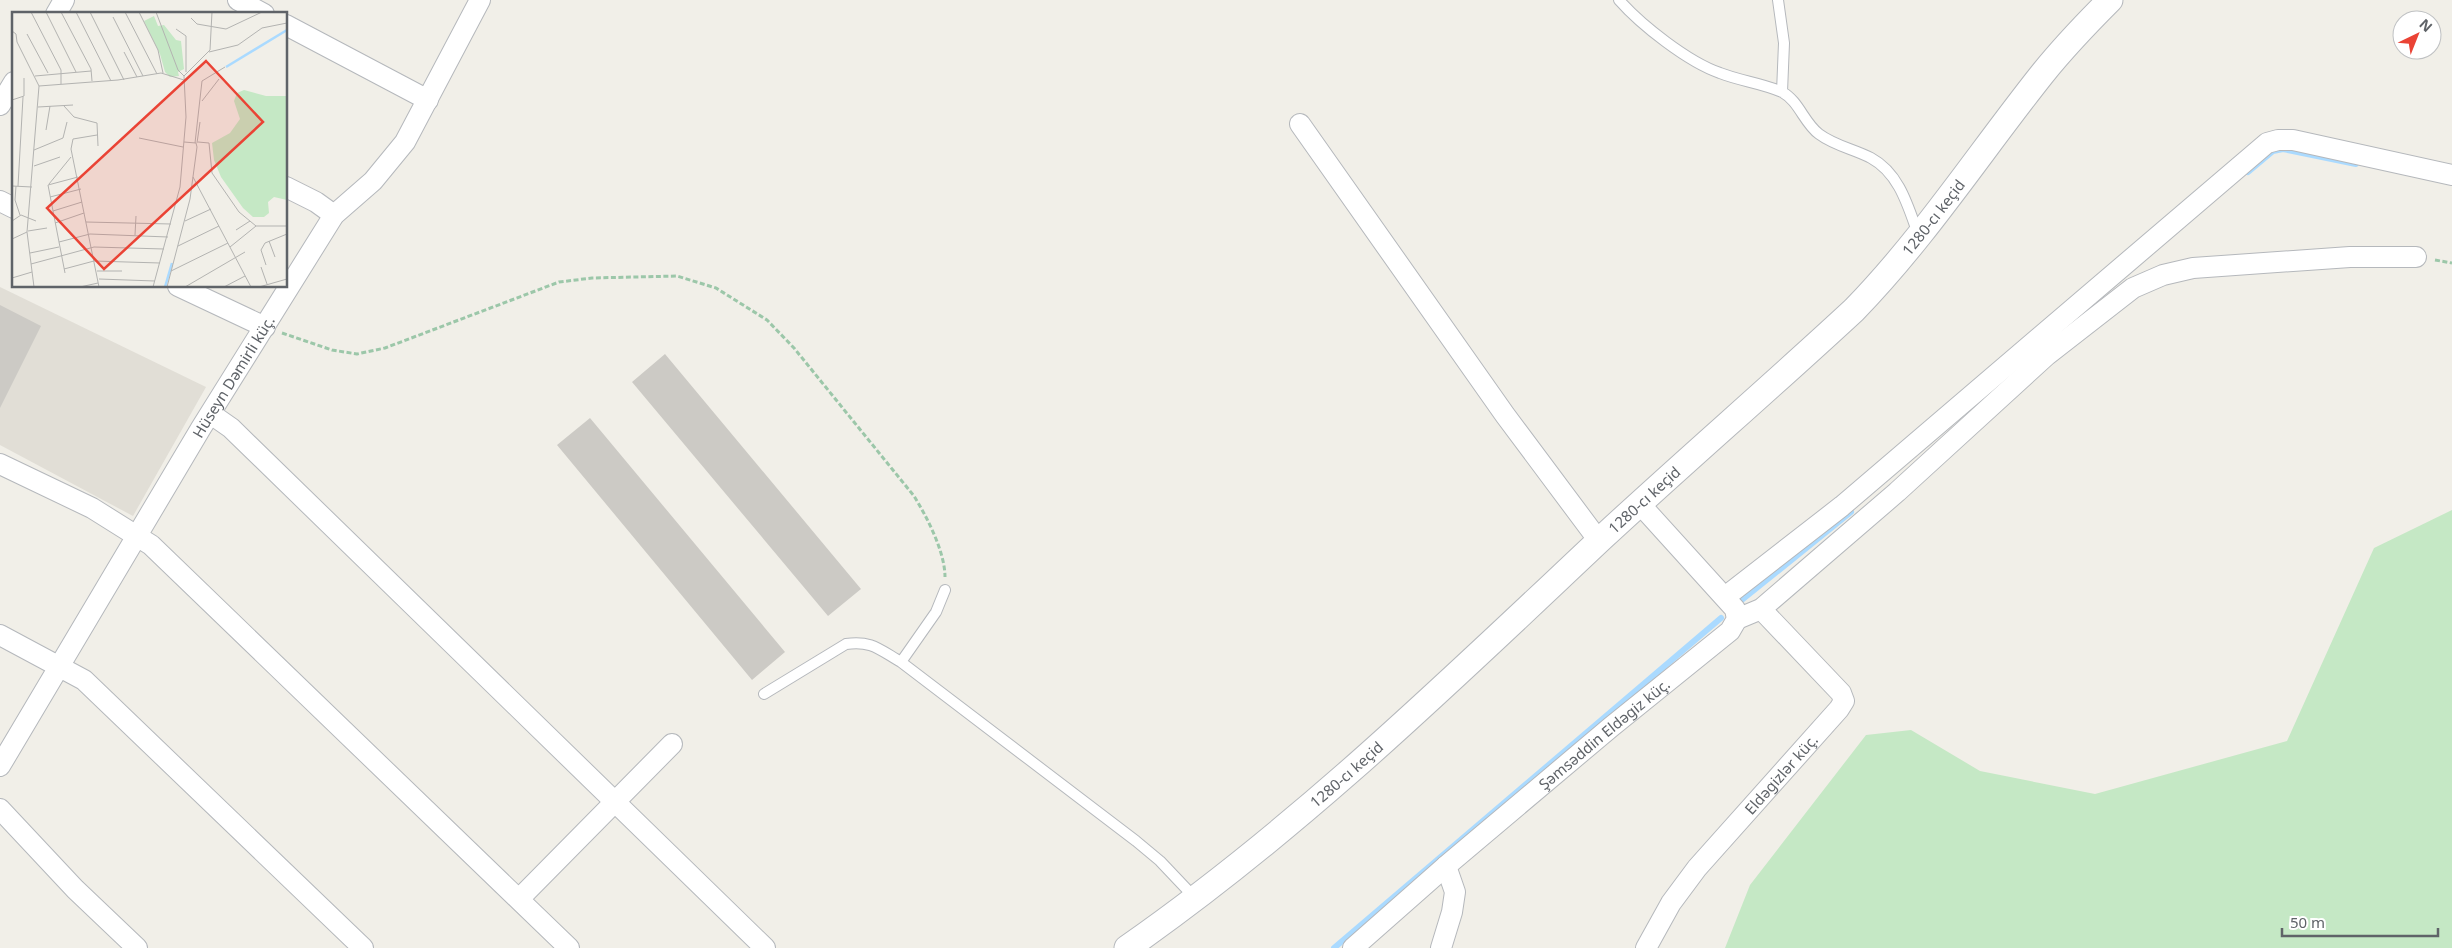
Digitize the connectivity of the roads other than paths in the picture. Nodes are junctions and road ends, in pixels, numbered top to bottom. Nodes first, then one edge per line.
1 (64, 0) edge
2 (238, 0) edge
3 (480, 0) edge
4 (1619, 0) edge
5 (1778, 0) edge
6 (2110, 0) edge
7 (57, 12) edge
8 (260, 12) edge
9 (288, 26) edge
10 (12, 85) edge
11 (1782, 92) junction
12 (428, 100) junction
13 (0, 105) edge
14 (1300, 124) dead end
15 (2452, 175) edge
16 (288, 188) edge
17 (0, 202) edge
18 (12, 207) edge
19 (334, 215) junction
20 (1919, 237) junction
21 (2416, 257) dead end
22 (182, 288) edge
23 (265, 327) junction
24 (211, 414) junction
25 (0, 464) edge
26 (1639, 503) junction
27 (137, 535) junction
28 (1599, 541) junction
29 (945, 590) road end
30 (1725, 597) junction
31 (1761, 609) junction
32 (1737, 619) junction
33 (0, 635) edge
34 (901, 662) junction
35 (61, 666) junction
36 (764, 694) dead end
37 (672, 744) dead end
38 (0, 766) edge
39 (616, 802) junction
40 (0, 809) edge
41 (1446, 866) junction
42 (518, 899) junction
43 (1196, 899) junction
44 (137, 948) edge
45 (363, 948) edge
46 (569, 948) edge
47 (765, 948) edge
48 (1127, 948) edge
49 (1353, 948) edge
50 (1441, 948) edge
51 (1646, 948) edge

1 - 7 street
2 - 8 street
3 - 12 street, Hüseyn Dəmirli küç.
4 - 11 lane
5 - 11 lane
6 - 20 street, 1280-cı keçid
9 - 12 street
10 - 13 street
11 - 20 lane
12 - 19 street, Hüseyn Dəmirli küç.
14 - 28 street
15 - 30 street
16 - 19 street
17 - 18 street
19 - 23 street, Hüseyn Dəmirli küç.
20 - 26 street, 1280-cı keçid
21 - 31 street
22 - 23 street
23 - 24 street, Hüseyn Dəmirli küç.
24 - 27 street, Hüseyn Dəmirli küç.
24 - 39 street
25 - 27 street
26 - 28 street, 1280-cı keçid
26 - 30 street
27 - 35 street, Hüseyn Dəmirli küç.
27 - 42 street
28 - 43 street, 1280-cı keçid
29 - 34 lane
30 - 32 street
31 - 32 street
31 - 51 street, Eldəgizlər küç.
32 - 41 street, Şəmsəddin Eldəgiz küç.
33 - 35 street
34 - 36 lane
34 - 43 lane
35 - 38 street, Hüseyn Dəmirli küç.
35 - 45 street
37 - 39 street
39 - 42 street
39 - 47 street
40 - 44 street
41 - 49 street, Şəmsəddin Eldəgiz küç.
41 - 50 street
42 - 46 street
43 - 48 street, 1280-cı keçid

